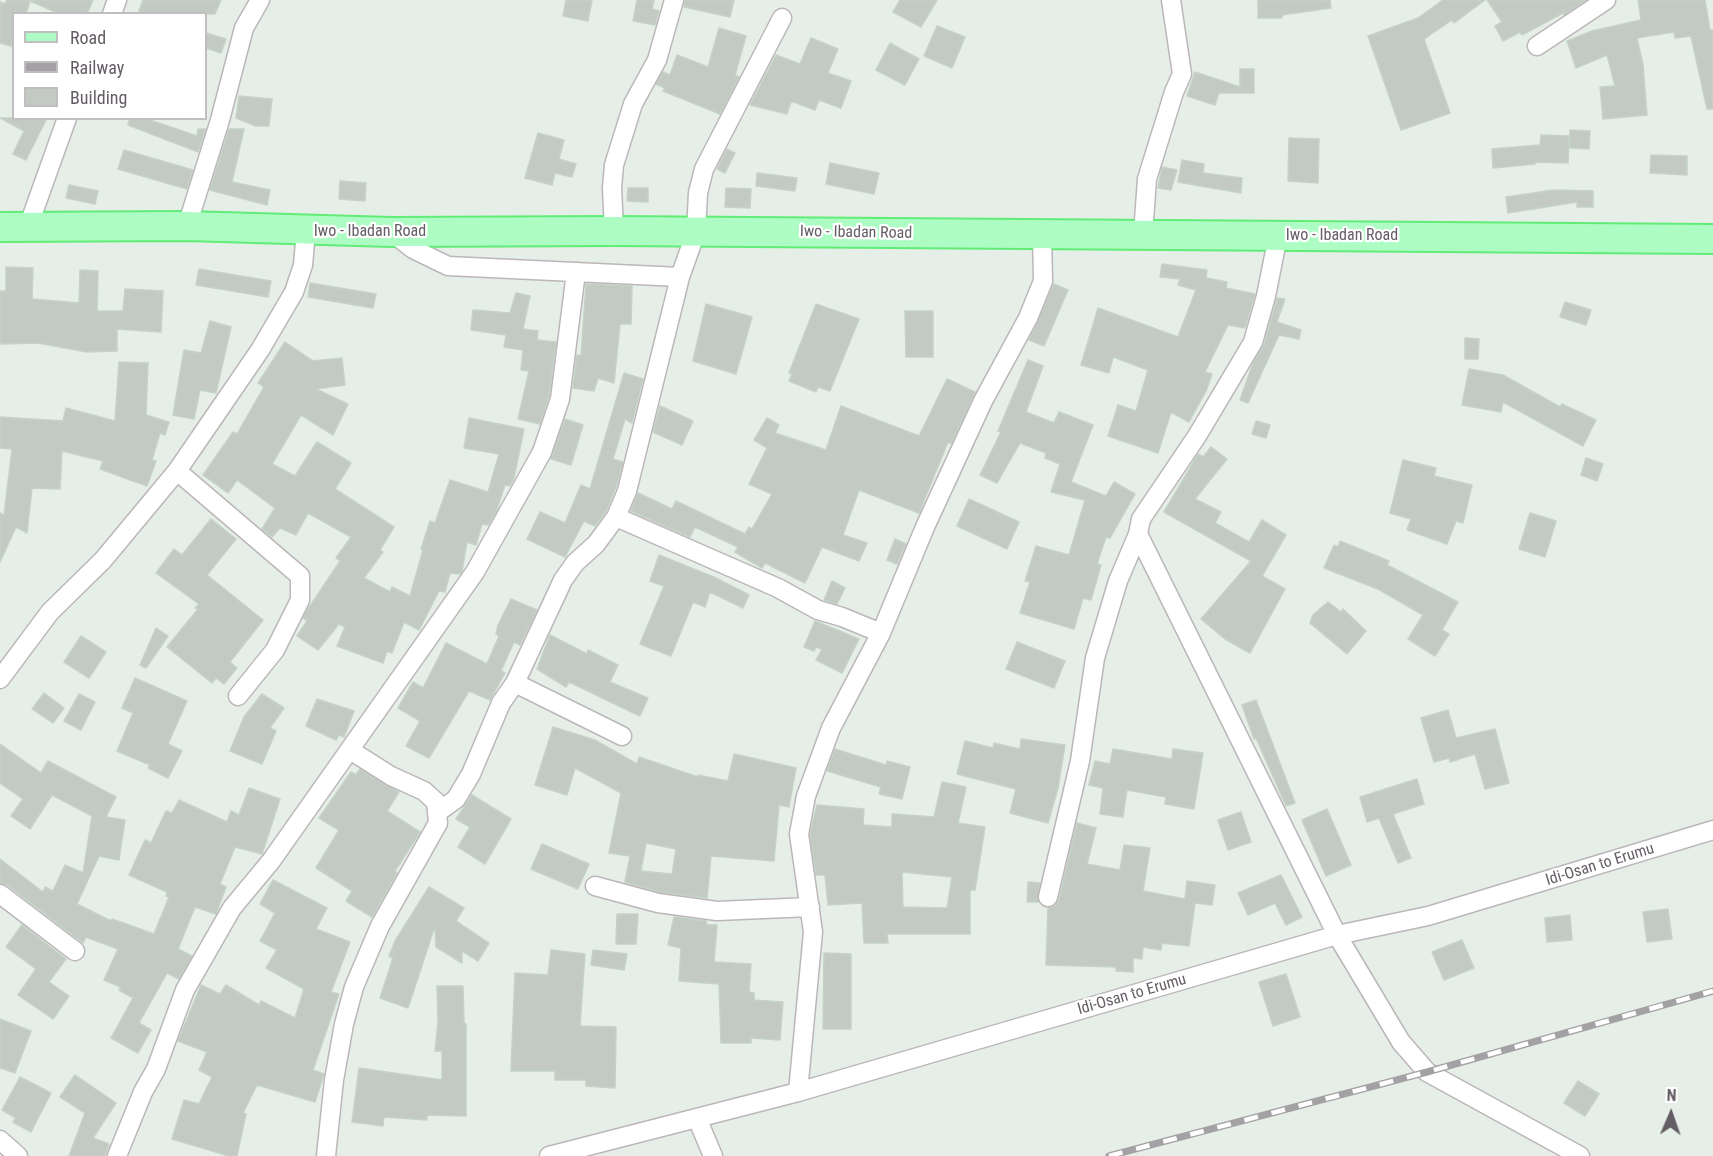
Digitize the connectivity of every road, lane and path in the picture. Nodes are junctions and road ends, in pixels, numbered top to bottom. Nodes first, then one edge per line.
1 (260, 0) edge
2 (674, 0) edge
3 (1171, 0) edge
4 (1606, 0) edge
5 (782, 18) dead end
6 (1538, 46) dead end
7 (66, 120) edge
8 (187, 226) junction
9 (0, 227) edge
10 (28, 227) junction
11 (306, 231) junction
12 (614, 231) junction
13 (391, 232) junction
14 (696, 232) junction
15 (1042, 234) junction
16 (1143, 234) junction
17 (1278, 236) junction
18 (1713, 239) edge
19 (576, 272) junction
20 (680, 277) junction
21 (177, 471) junction
22 (616, 517) junction
23 (1138, 534) junction
24 (881, 633) junction
25 (0, 679) edge
26 (515, 683) junction
27 (238, 696) dead end
28 (622, 736) dead end
29 (350, 750) junction
30 (438, 812) junction
31 (1713, 830) edge
32 (595, 886) dead end
33 (0, 894) edge
34 (1048, 897) dead end
35 (810, 907) junction
36 (1337, 935) junction
37 (75, 951) dead end
38 (798, 1092) junction
39 (697, 1118) junction
40 (0, 1140) edge
41 (18, 1156) edge
42 (117, 1156) edge
43 (326, 1156) edge
44 (549, 1156) edge
45 (713, 1156) edge
46 (1580, 1156) edge

1 - 8 street
2 - 12 street
3 - 16 street
4 - 6 street
5 - 14 street
7 - 10 street
8 - 10 main road, Iwo - Ibadan Road
8 - 11 main road, Iwo - Ibadan Road
9 - 10 main road, Iwo - Ibadan Road
11 - 13 main road, Iwo - Ibadan Road
11 - 21 street
12 - 13 main road, Iwo - Ibadan Road
12 - 14 main road, Iwo - Ibadan Road
13 - 19 street
14 - 15 main road, Iwo - Ibadan Road
14 - 20 street
15 - 16 main road, Iwo - Ibadan Road
15 - 24 street
16 - 17 main road, Iwo - Ibadan Road
17 - 18 main road, Iwo - Ibadan Road
17 - 23 street
19 - 20 street
19 - 29 street
20 - 22 street
21 - 25 street
21 - 27 street
22 - 24 street
22 - 26 street
23 - 34 street
23 - 36 street
24 - 35 street
26 - 28 street
26 - 30 street
29 - 30 street
29 - 42 street
30 - 43 street
31 - 36 street, Idi-Osan to Erumu
32 - 35 street
33 - 37 street
35 - 38 street
36 - 38 street, Idi-Osan to Erumu
36 - 46 street
38 - 39 street, Idi-Osan to Erumu
39 - 44 street, Idi-Osan to Erumu
39 - 45 street
40 - 41 street

